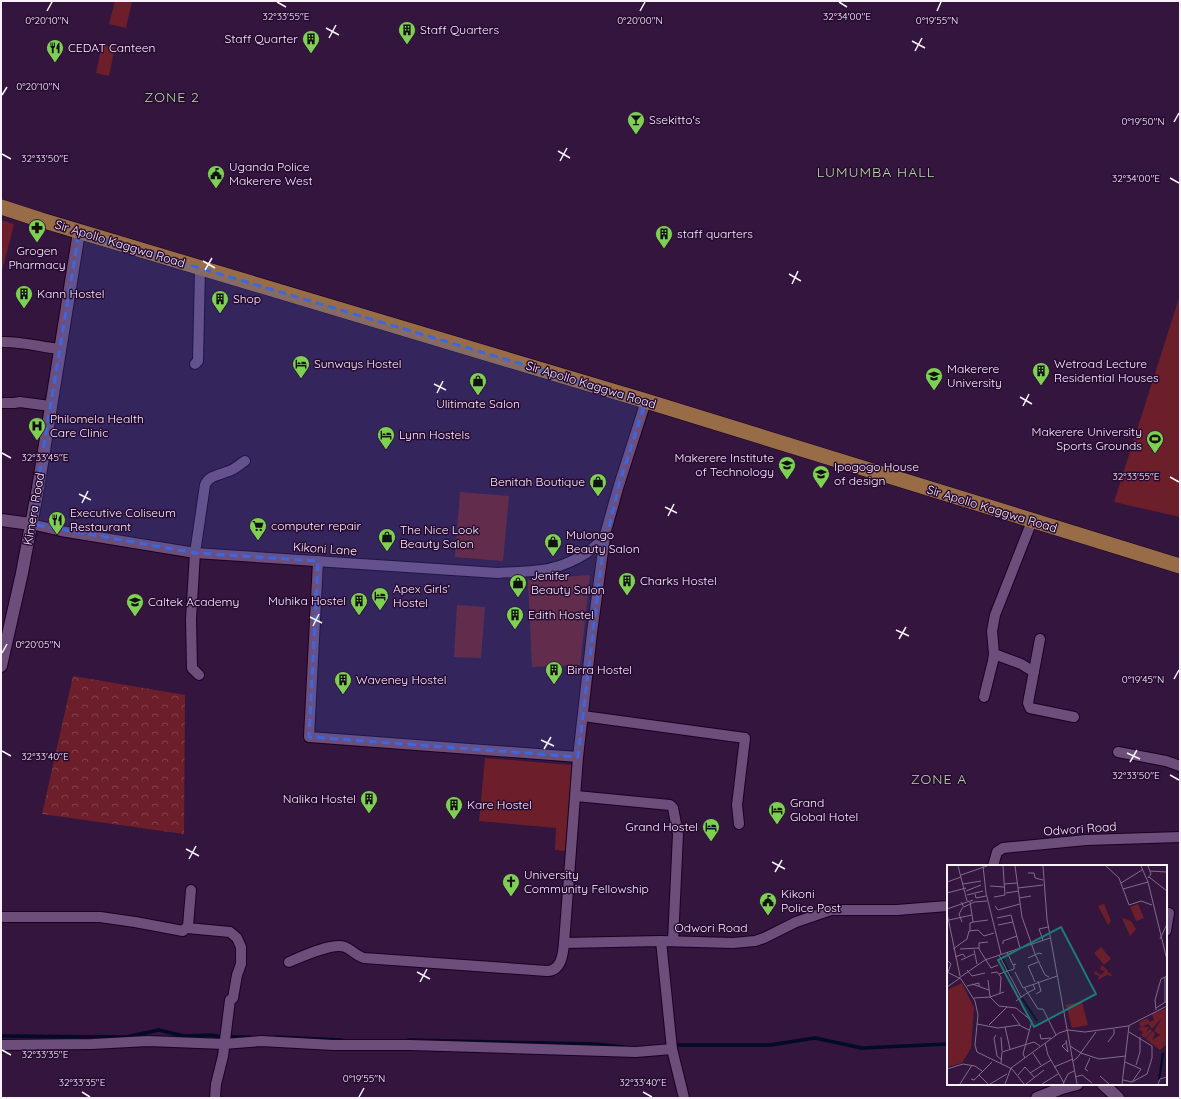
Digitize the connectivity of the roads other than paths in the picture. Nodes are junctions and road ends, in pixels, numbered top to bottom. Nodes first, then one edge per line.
1 (1, 207) edge
2 (79, 232) junction
3 (200, 268) junction
4 (1, 342) edge
5 (60, 349) junction
6 (195, 364) dead end
7 (646, 401) junction
8 (1, 403) edge
9 (50, 406) junction
10 (245, 461) dead end
11 (1, 520) edge
12 (1032, 521) junction
13 (31, 524) junction
14 (606, 531) junction
15 (195, 553) junction
16 (318, 561) junction
17 (1180, 566) edge
18 (1040, 639) dead end
19 (994, 654) junction
20 (1, 666) edge
21 (1034, 672) junction
22 (199, 675) dead end
23 (984, 697) dead end
24 (583, 716) junction
25 (1074, 717) dead end
26 (1118, 752) dead end
27 (578, 757) junction
28 (1180, 766) edge
29 (576, 796) junction
30 (740, 824) dead end
31 (1180, 837) edge
32 (993, 865) edge
33 (191, 890) dead end
34 (947, 906) edge
35 (1168, 913) dead end
36 (1, 917) edge
37 (1167, 922) edge
38 (187, 928) junction
39 (661, 941) junction
40 (673, 941) junction
41 (564, 943) junction
42 (288, 962) dead end
43 (224, 1044) junction
44 (1, 1045) edge
45 (672, 1049) junction
46 (1073, 1085) edge
47 (1104, 1085) edge
48 (215, 1098) edge
49 (684, 1098) edge
50 (1037, 1098) edge
51 (1118, 1098) edge

1 - 2 main road, Sir Apollo Kaggwa Road
2 - 3 main road, Sir Apollo Kaggwa Road
2 - 5 street, Kimera Road
3 - 6 street
3 - 7 main road, Sir Apollo Kaggwa Road
4 - 5 street
5 - 9 street, Kimera Road
7 - 12 main road, Sir Apollo Kaggwa Road
7 - 14 street
8 - 9 street
9 - 13 street, Kimera Road
10 - 15 street
11 - 13 street
12 - 17 main road, Sir Apollo Kaggwa Road
12 - 19 street
13 - 15 street, Kikoni Lane
13 - 20 street, Kimera Road
14 - 16 street, Kikoni Lane
14 - 24 street
15 - 16 street, Kikoni Lane
15 - 22 street
16 - 27 street
18 - 21 street
19 - 21 street
19 - 23 street
21 - 25 street
24 - 27 street
24 - 30 street
26 - 28 street
27 - 29 street
29 - 40 street
29 - 41 street
31 - 32 street, Odwori Road
33 - 38 street
34 - 40 street, Odwori Road
35 - 37 street
36 - 38 street
38 - 43 street
39 - 40 street, Odwori Road
39 - 41 street, Odwori Road
39 - 45 street
41 - 42 street
43 - 44 street
43 - 45 street
43 - 48 street
45 - 49 street
46 - 50 street
47 - 51 street

